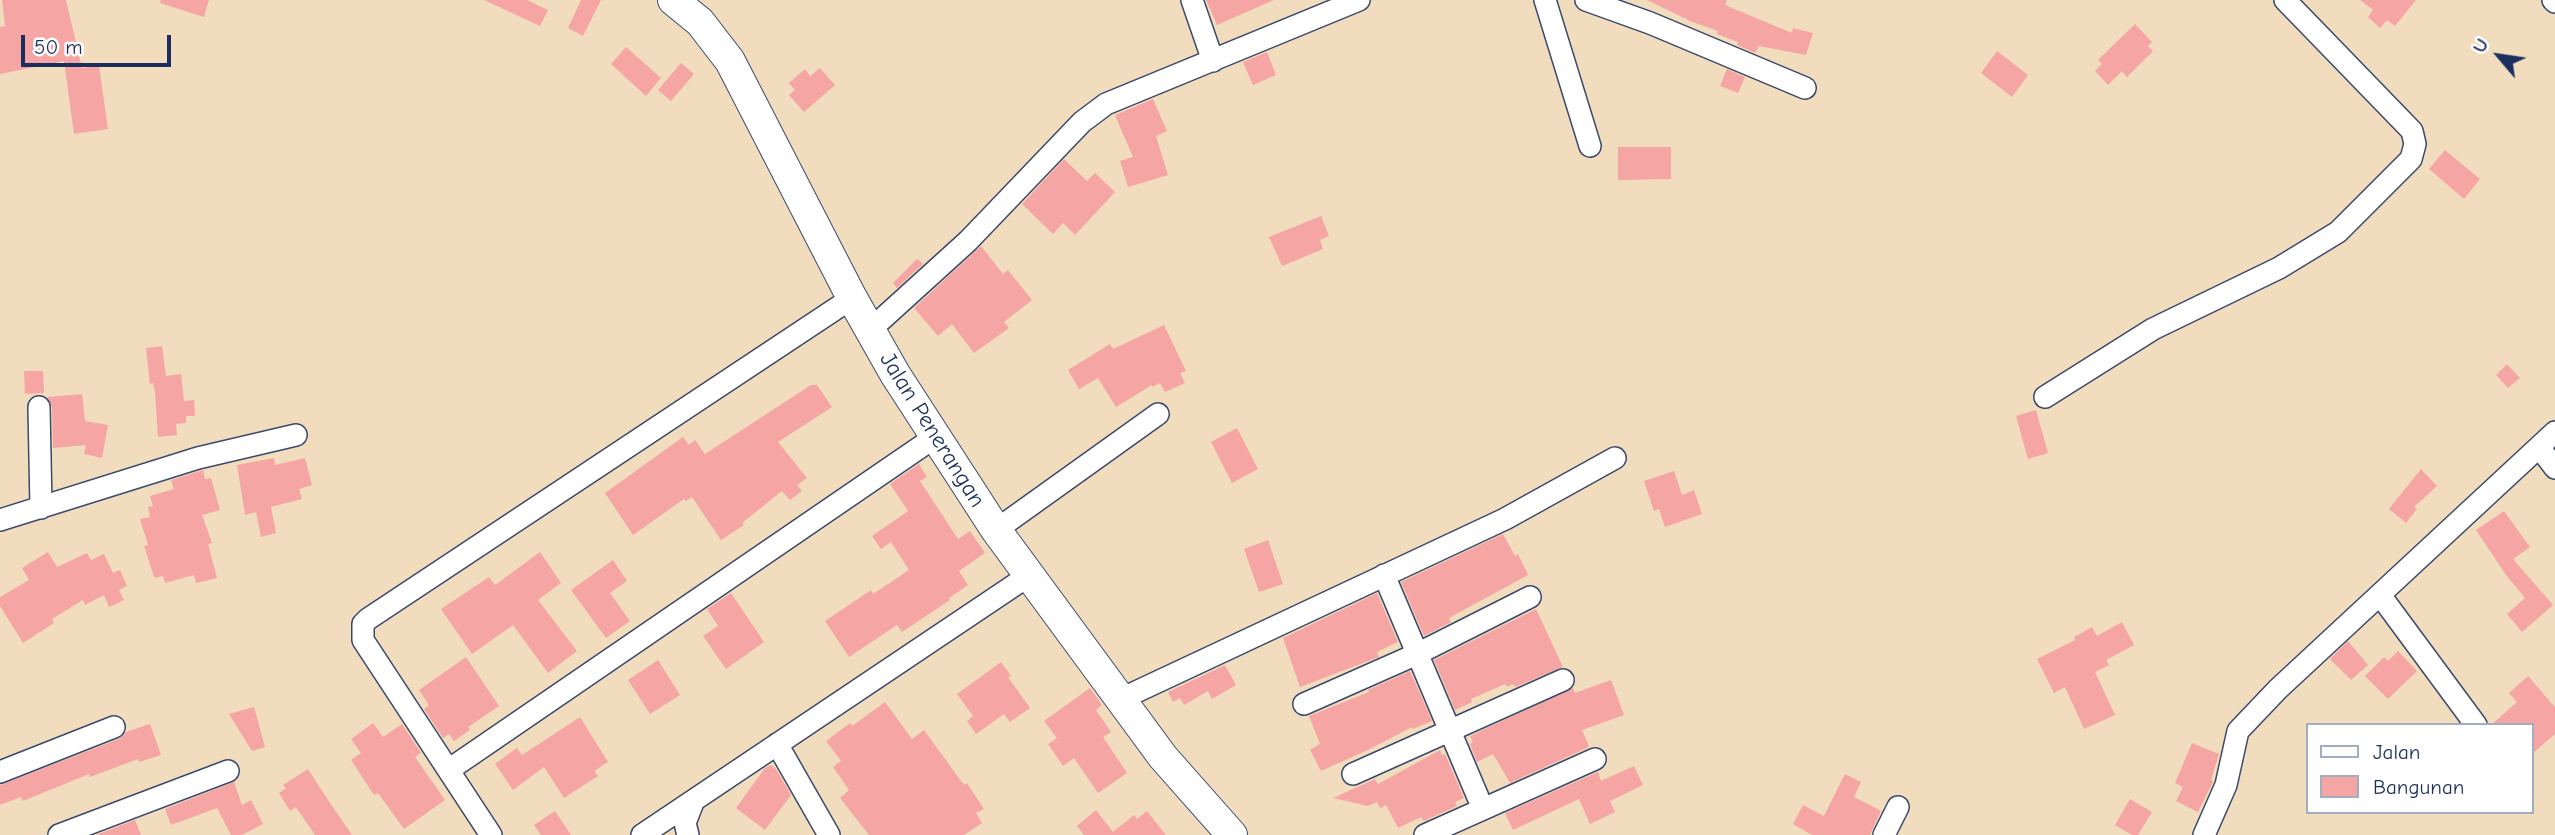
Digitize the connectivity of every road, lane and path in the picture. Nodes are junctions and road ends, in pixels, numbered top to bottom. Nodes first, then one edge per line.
1 (673, 0) edge
2 (1192, 0) edge
3 (1359, 0) edge
4 (1545, 0) edge
5 (1586, 0) edge
6 (2285, 0) edge
7 (1213, 61) junction
8 (1805, 88) dead end
9 (1590, 146) dead end
10 (852, 298) junction
11 (870, 330) junction
12 (2045, 397) dead end
13 (39, 407) dead end
14 (1158, 414) dead end
15 (2555, 432) edge
16 (296, 435) dead end
17 (934, 437) junction
18 (2539, 447) junction
19 (1615, 458) dead end
20 (2555, 468) edge
21 (41, 508) junction
22 (0, 520) edge
23 (996, 530) junction
24 (1384, 575) junction
25 (1028, 576) junction
26 (2380, 595) junction
27 (1530, 597) dead end
28 (1417, 654) junction
29 (1563, 680) dead end
30 (1121, 699) junction
31 (1304, 704) dead end
32 (2475, 723) edge
33 (114, 727) dead end
34 (1451, 731) junction
35 (777, 744) junction
36 (1595, 759) dead end
37 (450, 769) junction
38 (228, 771) dead end
39 (0, 772) edge
40 (1353, 775) dead end
41 (694, 800) junction
42 (1898, 807) dead end
43 (1483, 809) junction
44 (60, 835) edge
45 (491, 835) edge
46 (642, 835) edge
47 (688, 835) edge
48 (829, 835) edge
49 (1232, 835) edge
50 (1424, 835) edge
51 (1884, 835) edge
52 (2204, 835) edge

1 - 10 street, Jalan Penerangan
2 - 7 street
3 - 7 street
4 - 9 street
5 - 8 street
6 - 12 street
7 - 11 street
10 - 11 street, Jalan Penerangan
10 - 37 street
11 - 17 street, Jalan Penerangan
13 - 21 street
14 - 23 street
15 - 18 street
16 - 21 street
17 - 23 street, Jalan Penerangan
17 - 37 street
18 - 20 street
18 - 26 street
19 - 24 street
21 - 22 street
23 - 25 street, Jalan Penerangan
24 - 28 street
24 - 30 street
25 - 30 street, Jalan Penerangan
25 - 35 street
26 - 32 street
26 - 52 street
27 - 28 street
28 - 31 street
28 - 34 street
29 - 34 street
30 - 49 street, Jalan Penerangan
33 - 39 street
34 - 40 street
34 - 43 street
35 - 41 street
35 - 48 street
36 - 43 street
37 - 45 street
38 - 44 street
41 - 46 street
41 - 47 street
42 - 51 street
43 - 50 street

